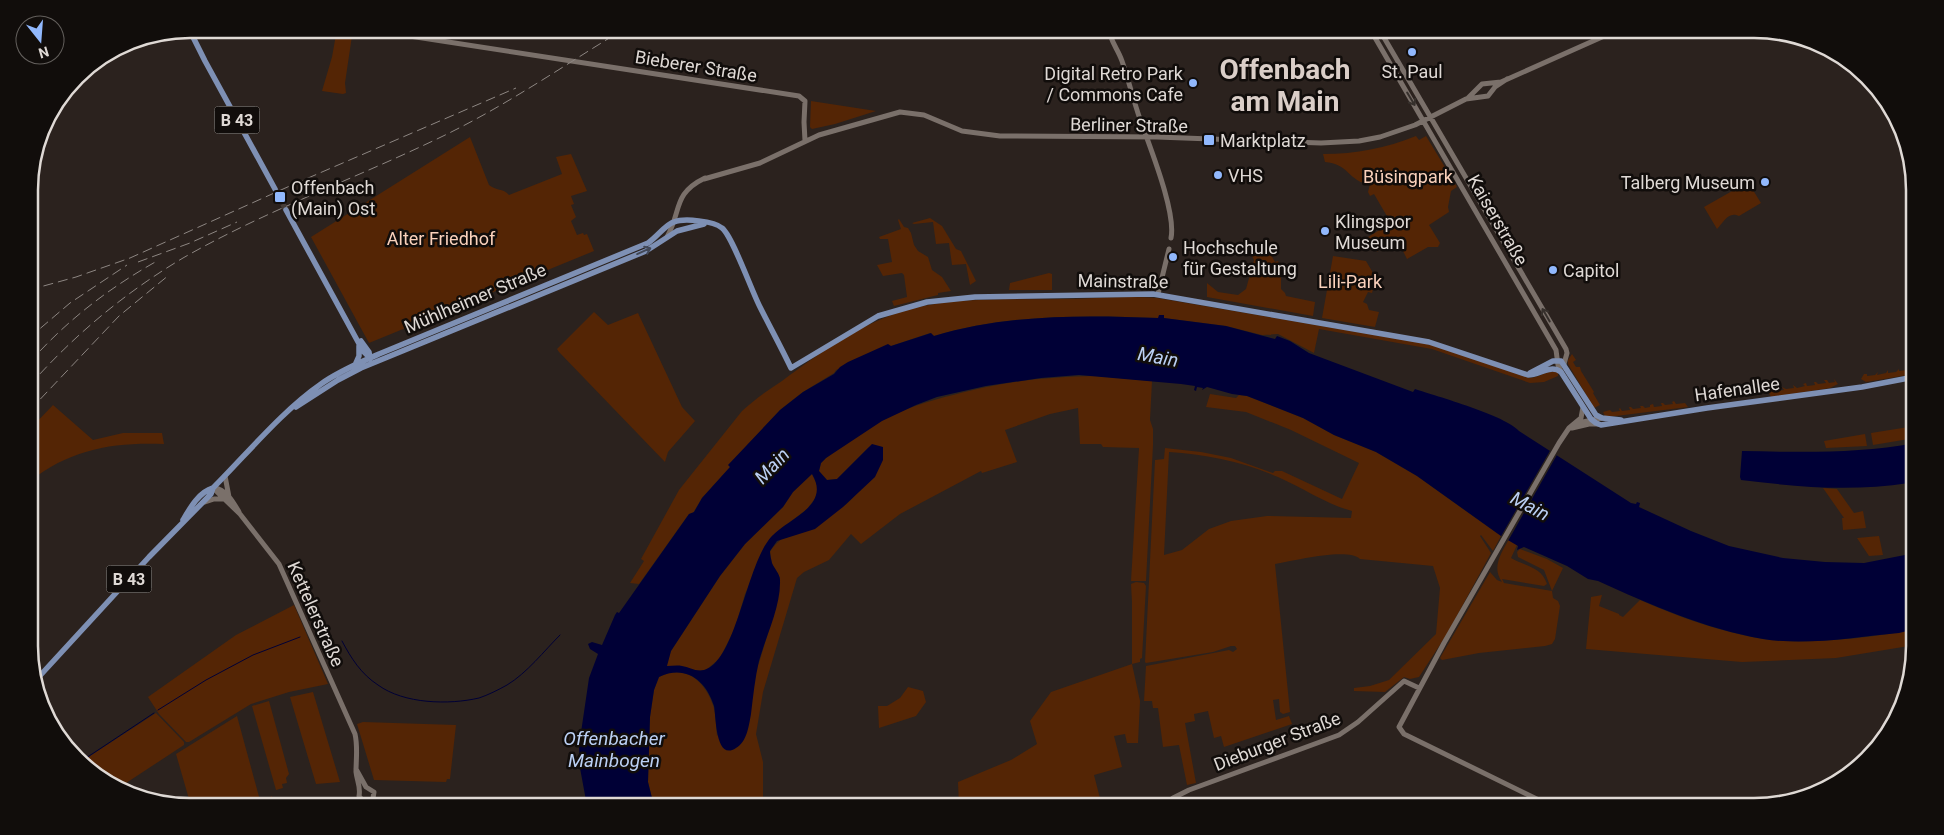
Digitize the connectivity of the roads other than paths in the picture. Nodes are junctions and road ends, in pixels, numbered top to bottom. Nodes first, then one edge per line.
1 (190, 38) edge
2 (193, 38) edge
3 (422, 38) edge
4 (1110, 38) edge
5 (1375, 38) edge
6 (1384, 38) edge
7 (1600, 38) edge
8 (1392, 51) junction
9 (1385, 55) junction
10 (204, 61) junction
11 (1507, 79) junction
12 (1466, 99) junction
13 (1430, 117) junction
14 (1423, 121) junction
15 (1147, 137) junction
16 (805, 141) junction
17 (275, 189) tunnel mouth
18 (286, 210) tunnel mouth
19 (674, 222) junction
20 (711, 223) junction
21 (682, 229) junction
22 (670, 236) junction
23 (1171, 238) dead end
24 (1169, 249) dead end
25 (1158, 294) junction
26 (356, 334) junction
27 (359, 343) junction
28 (1567, 356) junction
29 (1560, 360) junction
30 (371, 361) junction
31 (354, 365) junction
32 (1546, 370) junction
33 (1561, 372) junction
34 (1521, 373) junction
35 (1907, 378) edge
36 (1583, 407) junction
37 (292, 409) junction
38 (1602, 418) joint
39 (1592, 419) junction
40 (1628, 420) junction
41 (1576, 423) junction
42 (1598, 424) joint
43 (1567, 430) junction
44 (227, 474) junction
45 (213, 488) junction
46 (226, 499) junction
47 (202, 503) junction
48 (179, 525) junction
49 (41, 675) edge
50 (1419, 688) junction
51 (364, 789) junction
52 (1175, 797) edge
53 (1533, 797) edge
54 (360, 798) edge
55 (373, 798) edge

1 - 10 main road, B 43
2 - 10 main road, B 43
3 - 16 main road, Bieberer Straße
4 - 15 main road
5 - 9 main road, Kaiserstraße
6 - 8 main road, Kaiserstraße
7 - 11 main road, Berliner Straße
8 - 9 main road
8 - 13 main road, Kaiserstraße
9 -> 14 main road, Kaiserstraße
10 - 17 main road, B 43
11 - 12 main road, Berliner Straße
11 - 12 main road, Berliner Straße
12 - 13 main road, Berliner Straße
13 - 14 main road, Berliner Straße
28 -> 13 main road, Kaiserstraße
14 - 15 main road, Berliner Straße
14 - 29 main road, Kaiserstraße
15 - 16 main road, Berliner Straße
15 - 23 main road
16 - 19 main road
18 - 26 main road
19 - 20 main road
19 - 21 main road
19 - 22 main road
19 - 30 main road, Mühlheimer Straße
20 - 21 main road, Mühlheimer Straße
20 - 25 main road, Mainstraße
21 - 22 main road, Mühlheimer Straße
30 -> 22 main road, Mühlheimer Straße
24 - 25 main road
25 - 34 main road, Mainstraße
26 - 27 main road
26 - 30 main road
27 - 30 main road
27 - 31 main road
28 - 29 main road
28 - 29 main road
29 - 32 main road, Mainstraße
29 - 33 main road, Kaiserstraße
29 - 34 main road
29 - 39 main road, Kaiserstraße
30 - 31 main road, Mühlheimer Straße
30 - 37 main road, Mühlheimer Straße / B 43
31 - 37 main road, Mühlheimer Straße / B 43
32 - 33 main road, Mainstraße
32 - 34 main road, Mainstraße
33 - 36 main road, Kaiserstraße
35 - 40 main road, Hafenallee
36 - 39 main road, Kaiserstraße
36 - 41 main road
37 - 44 main road, Mühlheimer Straße / B 43
38 - 39 main road, Kaiserstraße
38 - 40 main road, Hafenallee
39 - 41 main road
39 - 42 main road, Kaiserstraße
39 - 43 main road
40 - 42 main road, Hafenallee
41 - 43 main road
43 - 50 main road
44 - 45 main road, Mühlheimer Straße / B 43
44 - 46 main road
45 - 46 main road, Kettelerstraße
45 - 47 main road, Mühlheimer Straße / B 43
45 - 48 main road, Mühlheimer Straße / B 43
46 - 47 main road
46 - 51 main road, Kettelerstraße
47 - 48 main road, Mühlheimer Straße / B 43
48 - 49 main road, Mühlheimer Straße / B 43
50 - 52 main road, Dieburger Straße
50 - 53 main road
51 - 54 main road, Kettelerstraße
51 - 55 main road, Kettelerstraße

